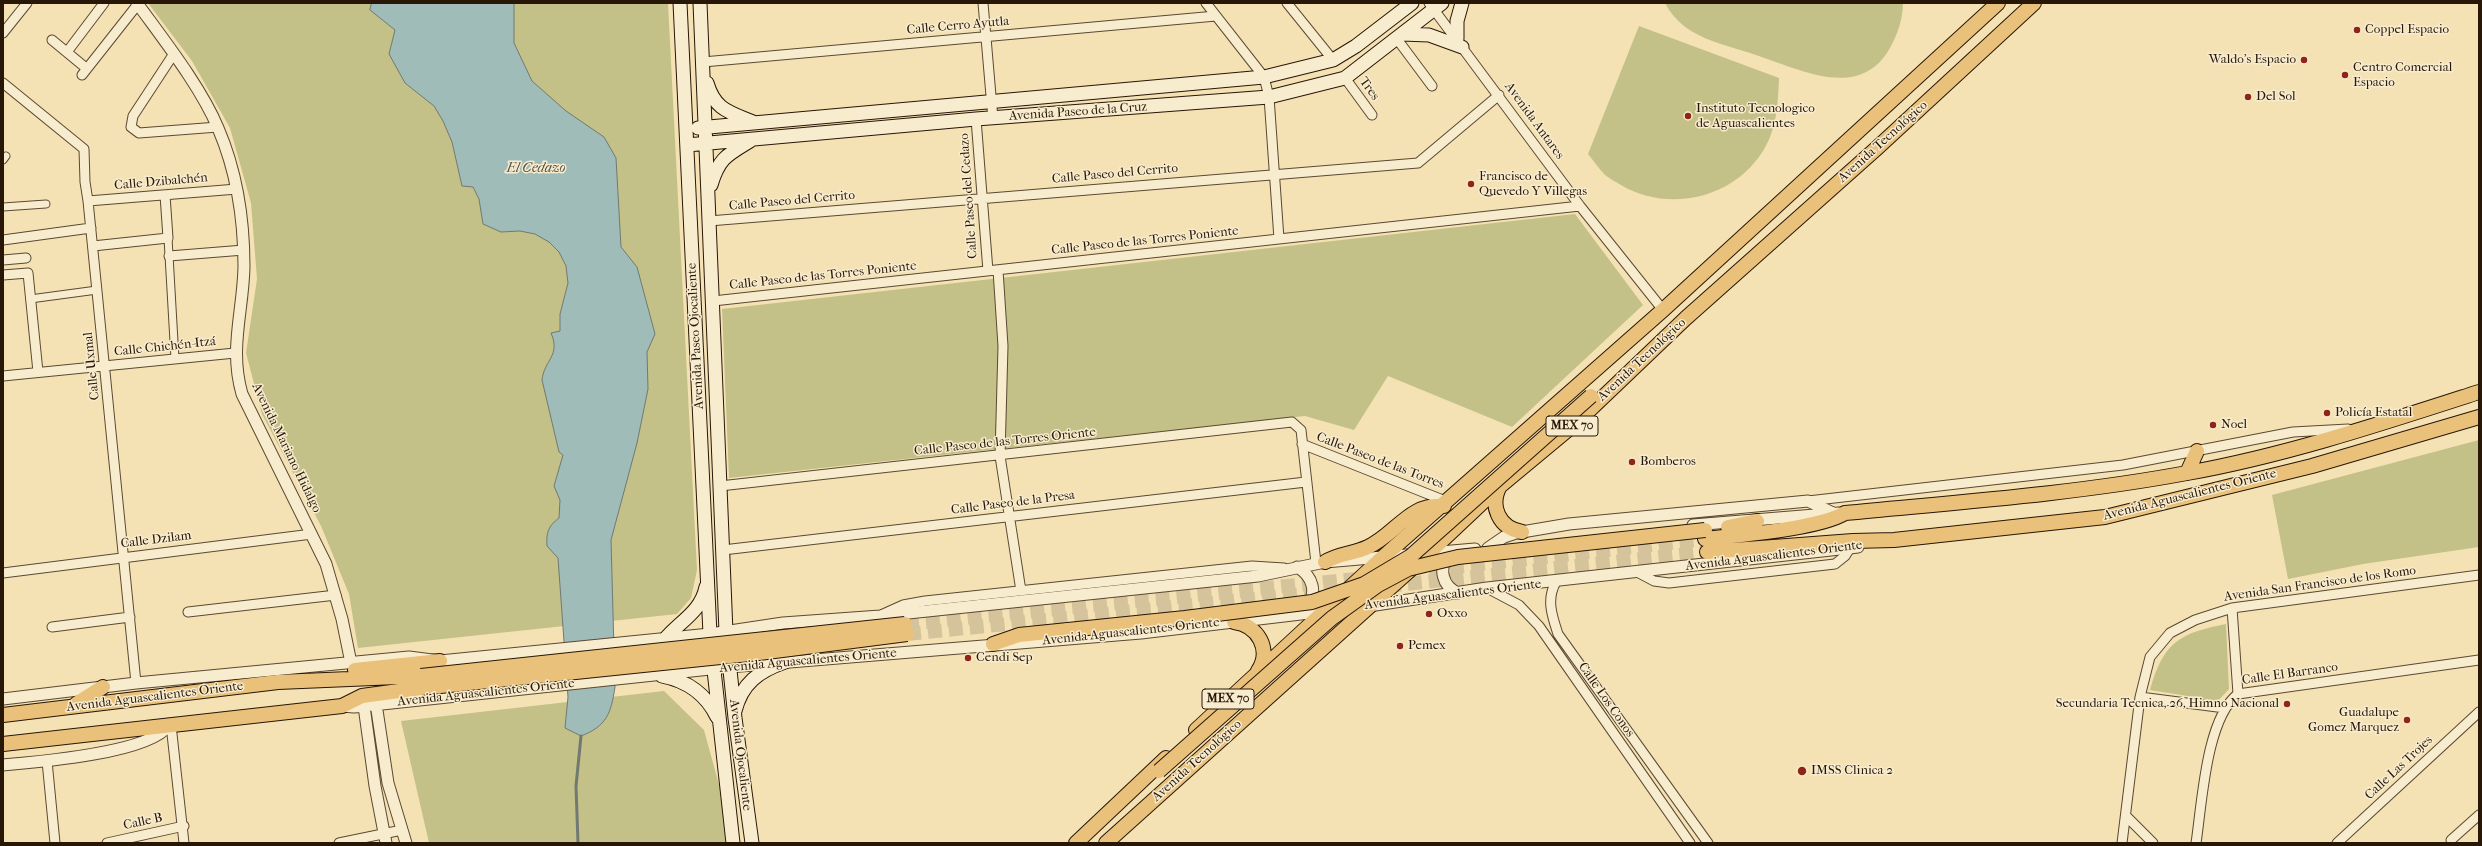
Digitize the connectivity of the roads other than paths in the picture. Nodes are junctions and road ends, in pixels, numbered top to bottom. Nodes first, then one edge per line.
1 (27, 3) edge
2 (104, 3) edge
3 (137, 3) edge
4 (680, 3) edge
5 (700, 3) edge
6 (983, 3) edge
7 (1206, 3) edge
8 (1287, 3) edge
9 (1412, 3) edge
10 (1462, 3) edge
11 (1998, 3) edge
12 (2034, 3) edge
13 (1435, 5) edge
14 (1399, 8) edge
15 (1216, 16) junction
16 (3, 32) edge
17 (986, 36) junction
18 (1400, 37) junction
19 (52, 40) dead end
20 (1460, 43) junction
21 (67, 52) junction
22 (173, 55) junction
23 (1333, 60) junction
24 (703, 66) junction
25 (1264, 77) junction
26 (1345, 78) junction
27 (3, 83) edge
28 (1432, 86) dead end
29 (1499, 94) junction
30 (1269, 97) junction
31 (991, 101) junction
32 (1372, 115) dead end
33 (976, 119) junction
34 (993, 119) junction
35 (755, 123) junction
36 (218, 127) junction
37 (706, 127) junction
38 (686, 129) junction
39 (754, 138) junction
40 (706, 144) junction
41 (687, 145) junction
42 (1274, 173) junction
43 (237, 189) junction
44 (708, 194) junction
45 (165, 195) junction
46 (982, 199) junction
47 (88, 201) junction
48 (46, 204) dead end
49 (1580, 206) junction
50 (3, 207) edge
51 (709, 222) junction
52 (91, 228) junction
53 (168, 238) junction
54 (1279, 239) junction
55 (3, 240) edge
56 (93, 246) junction
57 (244, 250) junction
58 (169, 256) junction
59 (26, 258) dead end
60 (3, 260) edge
61 (998, 270) junction
62 (988, 271) junction
63 (3, 275) edge
64 (97, 290) junction
65 (30, 299) junction
66 (713, 301) junction
67 (1663, 310) junction
68 (1659, 344) junction
69 (235, 353) junction
70 (175, 359) junction
71 (105, 366) junction
72 (38, 372) junction
73 (3, 376) edge
74 (2479, 392) edge
75 (2479, 418) edge
76 (2367, 428) junction
77 (1302, 444) junction
78 (2197, 451) junction
79 (1000, 456) junction
80 (2187, 473) junction
81 (1306, 482) junction
82 (720, 486) junction
83 (1500, 486) junction
84 (1808, 501) junction
85 (1446, 504) junction
86 (1839, 513) junction
87 (1008, 516) junction
88 (1757, 521) junction
89 (1522, 532) junction
90 (312, 534) junction
91 (1706, 540) junction
92 (1894, 540) junction
93 (1488, 548) junction
94 (723, 550) junction
95 (1456, 550) junction
96 (1430, 552) junction
97 (124, 558) junction
98 (1382, 558) junction
99 (1320, 562) junction
100 (1294, 568) junction
101 (3, 573) edge
102 (2479, 575) edge
103 (707, 576) junction
104 (1556, 582) junction
105 (1487, 588) junction
106 (1022, 591) junction
107 (1458, 592) junction
108 (336, 595) junction
109 (1369, 606) junction
110 (2232, 608) junction
111 (1326, 611) junction
112 (188, 612) dead end
113 (1298, 614) junction
114 (880, 616) junction
115 (130, 617) junction
116 (1234, 622) junction
117 (784, 623) junction
118 (52, 627) dead end
119 (906, 629) tunnel mouth
120 (726, 632) junction
121 (710, 634) junction
122 (665, 639) junction
123 (650, 640) junction
124 (993, 644) junction
125 (2479, 660) edge
126 (440, 661) junction
127 (785, 662) junction
128 (351, 663) junction
129 (763, 664) junction
130 (729, 667) junction
131 (714, 669) junction
132 (1257, 672) junction
133 (657, 676) junction
134 (278, 682) junction
135 (421, 682) junction
136 (136, 683) junction
137 (103, 687) junction
138 (2238, 694) junction
139 (2140, 698) junction
140 (3, 699) edge
141 (369, 700) junction
142 (72, 707) junction
143 (2225, 708) junction
144 (2479, 712) edge
145 (3, 715) edge
146 (734, 718) junction
147 (170, 726) junction
148 (720, 726) junction
149 (3, 744) edge
150 (47, 761) junction
151 (3, 766) edge
152 (1122, 800) junction
153 (2479, 815) edge
154 (2126, 816) junction
155 (184, 826) junction
156 (402, 830) junction
157 (384, 838) edge
158 (1706, 840) edge
159 (2451, 840) dead end
160 (55, 843) edge
161 (107, 843) edge
162 (184, 843) edge
163 (339, 843) edge
164 (406, 843) edge
165 (733, 843) edge
166 (752, 843) edge
167 (1076, 843) edge
168 (1106, 843) edge
169 (1690, 843) edge
170 (1696, 843) edge
171 (2122, 843) edge
172 (2153, 843) edge
173 (2196, 843) edge
174 (2337, 843) edge

1 - 16 street
2 - 21 street
3 - 21 street
3 - 22 street, Avenida Mariano Hidalgo
4 - 38 main road, Avenida Paseo Ojocaliente
5 - 24 main road, Avenida Paseo Ojocaliente
6 - 17 street
7 - 15 street
8 - 23 street
9 - 14 main road, Avenida Paseo de la Cruz
10 - 20 main road
11 - 67 main road, Avenida Tecnológico / MEX 70
12 - 68 main road, Avenida Tecnológico / MEX 70
13 - 18 main road, Avenida Paseo de la Cruz
13 - 20 street, Avenida Antares
14 - 23 main road, Avenida Paseo de la Cruz
15 - 17 street, Calle Cerro Ayutla
15 - 25 street
17 - 24 street, Calle Cerro Ayutla
17 - 31 street
18 - 20 main road
18 - 26 main road, Avenida Paseo de la Cruz
18 - 28 street
19 - 21 street
20 - 29 street, Avenida Antares
22 - 36 street, Avenida Mariano Hidalgo
22 - 36 street
23 - 25 main road, Avenida Paseo de la Cruz
24 - 35 main road
24 - 37 main road, Avenida Paseo Ojocaliente
25 - 30 street
25 - 31 main road, Avenida Paseo de la Cruz
26 - 30 main road, Avenida Paseo de la Cruz
26 - 32 street, Tres
27 - 47 street, Calle Uxmal
29 - 42 street, Calle Paseo del Cerrito
29 - 49 street, Avenida Antares
30 - 34 main road, Avenida Paseo de la Cruz
30 - 42 street
31 - 34 street
31 - 35 main road, Avenida Paseo de la Cruz
33 - 34 main road, Avenida Paseo de la Cruz
33 - 39 main road, Avenida Paseo de la Cruz
33 - 46 street, Calle Paseo del Cedazo
35 - 37 main road, Avenida Paseo de la Cruz
36 - 43 street, Avenida Mariano Hidalgo
37 - 38 main road, Avenida Paseo de la Cruz
37 - 40 main road, Avenida Paseo Ojocaliente
38 - 41 main road, Avenida Paseo Ojocaliente
39 - 40 main road, Avenida Paseo de la Cruz
39 - 44 main road
40 - 41 main road, Avenida Paseo de la Cruz
40 - 44 main road, Avenida Paseo Ojocaliente
41 - 103 main road, Avenida Paseo Ojocaliente
42 - 46 street, Calle Paseo del Cerrito
42 - 54 street
43 - 45 street, Calle Dzibalchén
43 - 57 street, Avenida Mariano Hidalgo
44 - 51 main road, Avenida Paseo Ojocaliente
45 - 47 street, Calle Dzibalchén
45 - 53 street
46 - 51 street, Calle Paseo del Cerrito
46 - 62 street, Calle Paseo del Cedazo
47 - 52 street, Calle Uxmal
48 - 50 street
49 - 54 street, Calle Paseo de las Torres Poniente
49 - 67 street, Avenida Antares
51 - 66 main road, Avenida Paseo Ojocaliente
52 - 55 street
52 - 56 street, Calle Uxmal
53 - 56 street
53 - 58 street
54 - 61 street, Calle Paseo de las Torres Poniente
56 - 64 street, Calle Uxmal
57 - 58 street
57 - 69 street, Avenida Mariano Hidalgo
58 - 70 street
59 - 60 street
61 - 62 street, Calle Paseo de las Torres Poniente
61 - 79 street
62 - 66 street, Calle Paseo de las Torres Poniente
63 - 65 street
64 - 65 street
64 - 71 street, Calle Uxmal
65 - 72 street
66 - 82 main road, Avenida Paseo Ojocaliente
67 - 85 main road, Avenida Tecnológico / MEX 70
68 - 83 main road, Avenida Tecnológico / MEX 70
68 - 124 main road, bridge
69 - 70 street, Calle Chichén-Itzá
69 - 90 street, Avenida Mariano Hidalgo
70 - 71 street, Calle Chichén-Itzá
71 - 72 street, Calle Chichén-Itzá
71 - 97 street, Calle Uxmal
72 - 73 street, Calle Chichén-Itzá
74 - 76 main road, Avenida Aguascalientes Oriente
75 - 92 main road, Avenida Aguascalientes Oriente
76 - 78 street, Avenida Aguascalientes Oriente
76 - 80 main road, Avenida Aguascalientes Oriente
77 - 79 street, Calle Paseo de las Torres Oriente
77 - 81 street
77 - 85 street, Calle Paseo de las Torres
78 - 80 main road
78 - 84 street, Avenida Aguascalientes Oriente
79 - 82 street, Calle Paseo de las Torres Oriente
79 - 87 street
80 - 86 main road, Avenida Aguascalientes Oriente
81 - 87 street, Calle Paseo de la Presa
81 - 99 street
82 - 94 main road, Avenida Paseo Ojocaliente
83 - 89 main road
83 - 96 main road, Avenida Tecnológico / MEX 70
84 - 86 street
84 - 89 street, Avenida Aguascalientes Oriente
85 - 98 main road, Avenida Tecnológico / MEX 70
85 - 99 main road
86 - 88 street, Avenida Aguascalientes Oriente
86 - 91 main road, Avenida Aguascalientes Oriente
87 - 94 street, Calle Paseo de la Presa
87 - 106 street
88 - 91 main road
88 - 93 street, Avenida Aguascalientes Oriente
89 - 93 street, Avenida Aguascalientes Oriente
90 - 97 street, Calle Dzilam
90 - 108 street, Avenida Mariano Hidalgo
91 - 92 main road, Avenida Aguascalientes Oriente
91 - 152 main road, bridge
92 - 104 street, Avenida Aguascalientes Oriente
93 - 95 street, Avenida Aguascalientes Oriente
94 - 120 main road, Avenida Paseo Ojocaliente
95 - 96 street, Avenida Aguascalientes Oriente
95 - 107 street
96 - 98 street, Avenida Aguascalientes Oriente
96 - 109 main road, Avenida Tecnológico / MEX 70
97 - 101 street, Calle Dzilam
97 - 115 street, Calle Uxmal
98 - 99 street, Avenida Aguascalientes Oriente
98 - 111 main road, Avenida Tecnológico / MEX 70
99 - 100 street, Avenida Aguascalientes Oriente
100 - 106 street, Avenida Aguascalientes Oriente
100 - 113 street
100 - 114 street, Avenida Aguascalientes Oriente
102 - 110 street, Avenida San Francisco de los Romo
103 - 121 main road, Avenida Paseo Ojocaliente
103 - 122 main road
104 - 105 street, Avenida Aguascalientes Oriente
104 - 158 street, Calle Los Conos
105 - 107 street, Avenida Aguascalientes Oriente
105 - 169 street, Calle Los Conos
106 - 114 street, Avenida Aguascalientes Oriente
107 - 109 street, Avenida Aguascalientes Oriente
108 - 112 street
108 - 128 street, Avenida Mariano Hidalgo
109 - 111 street, Avenida Aguascalientes Oriente
109 - 168 main road, Avenida Tecnológico / MEX 70
110 - 138 street
110 - 139 street, Avenida San Francisco de los Romo
111 - 113 street, Avenida Aguascalientes Oriente
111 - 132 main road, Avenida Tecnológico / MEX 70
113 - 116 street, Avenida Aguascalientes Oriente
114 - 117 street, Avenida Aguascalientes Oriente
115 - 118 street
115 - 136 street, Calle Uxmal
116 - 124 street, Avenida Aguascalientes Oriente
116 - 132 main road
117 - 120 street, Avenida Aguascalientes Oriente
117 - 129 street
119 - 135 main road, Avenida Aguascalientes Oriente, bridge
120 - 121 street, Avenida Aguascalientes Oriente
120 - 130 main road, Avenida Paseo Ojocaliente
121 - 122 street, Avenida Aguascalientes Oriente
121 - 131 main road, Avenida Paseo Ojocaliente
122 - 123 street, Avenida Aguascalientes Oriente
123 - 126 street, Avenida Aguascalientes Oriente
123 - 133 street
124 - 127 street, Avenida Aguascalientes Oriente
125 - 138 street, Calle El Barranco
126 - 128 street, Avenida Aguascalientes Oriente
126 - 134 main road
127 - 129 street, Avenida Aguascalientes Oriente
127 - 146 main road
128 - 136 street, Avenida Aguascalientes Oriente
129 - 130 street, Avenida Aguascalientes Oriente
130 - 131 street, Avenida Aguascalientes Oriente
130 - 146 main road, Avenida Ojocaliente
131 - 133 street, Avenida Aguascalientes Oriente
131 - 148 main road, Avenida Ojocaliente
132 - 152 main road, Avenida Tecnológico / MEX 70
133 - 141 street, Avenida Aguascalientes Oriente
133 - 148 main road
134 - 135 main road, Avenida Aguascalientes Oriente
134 - 142 main road, Avenida Aguascalientes Oriente
135 - 141 main road, Avenida Aguascalientes Oriente
136 - 137 street, Avenida Aguascalientes Oriente
137 - 140 street, Avenida Aguascalientes Oriente
137 - 142 main road
138 - 143 street, Calle El Barranco
139 - 143 street
139 - 154 street, Avenida San Francisco de los Romo
141 - 147 main road, Avenida Aguascalientes Oriente
141 - 156 street
141 - 157 street
142 - 145 main road, Avenida Aguascalientes Oriente
143 - 173 street, Calle El Barranco
144 - 174 street, Calle Las Trojes
146 - 166 main road, Avenida Ojocaliente
147 - 149 main road, Avenida Aguascalientes Oriente
147 - 150 street
147 - 155 street
148 - 165 main road, Avenida Ojocaliente
150 - 151 street
150 - 160 street
152 - 167 main road, Avenida Tecnológico / MEX 70
153 - 159 street
154 - 171 street, Avenida San Francisco de los Romo
154 - 172 street
155 - 161 street, Calle B
155 - 162 street
156 - 157 street
156 - 164 street
157 - 163 street
158 - 170 street

